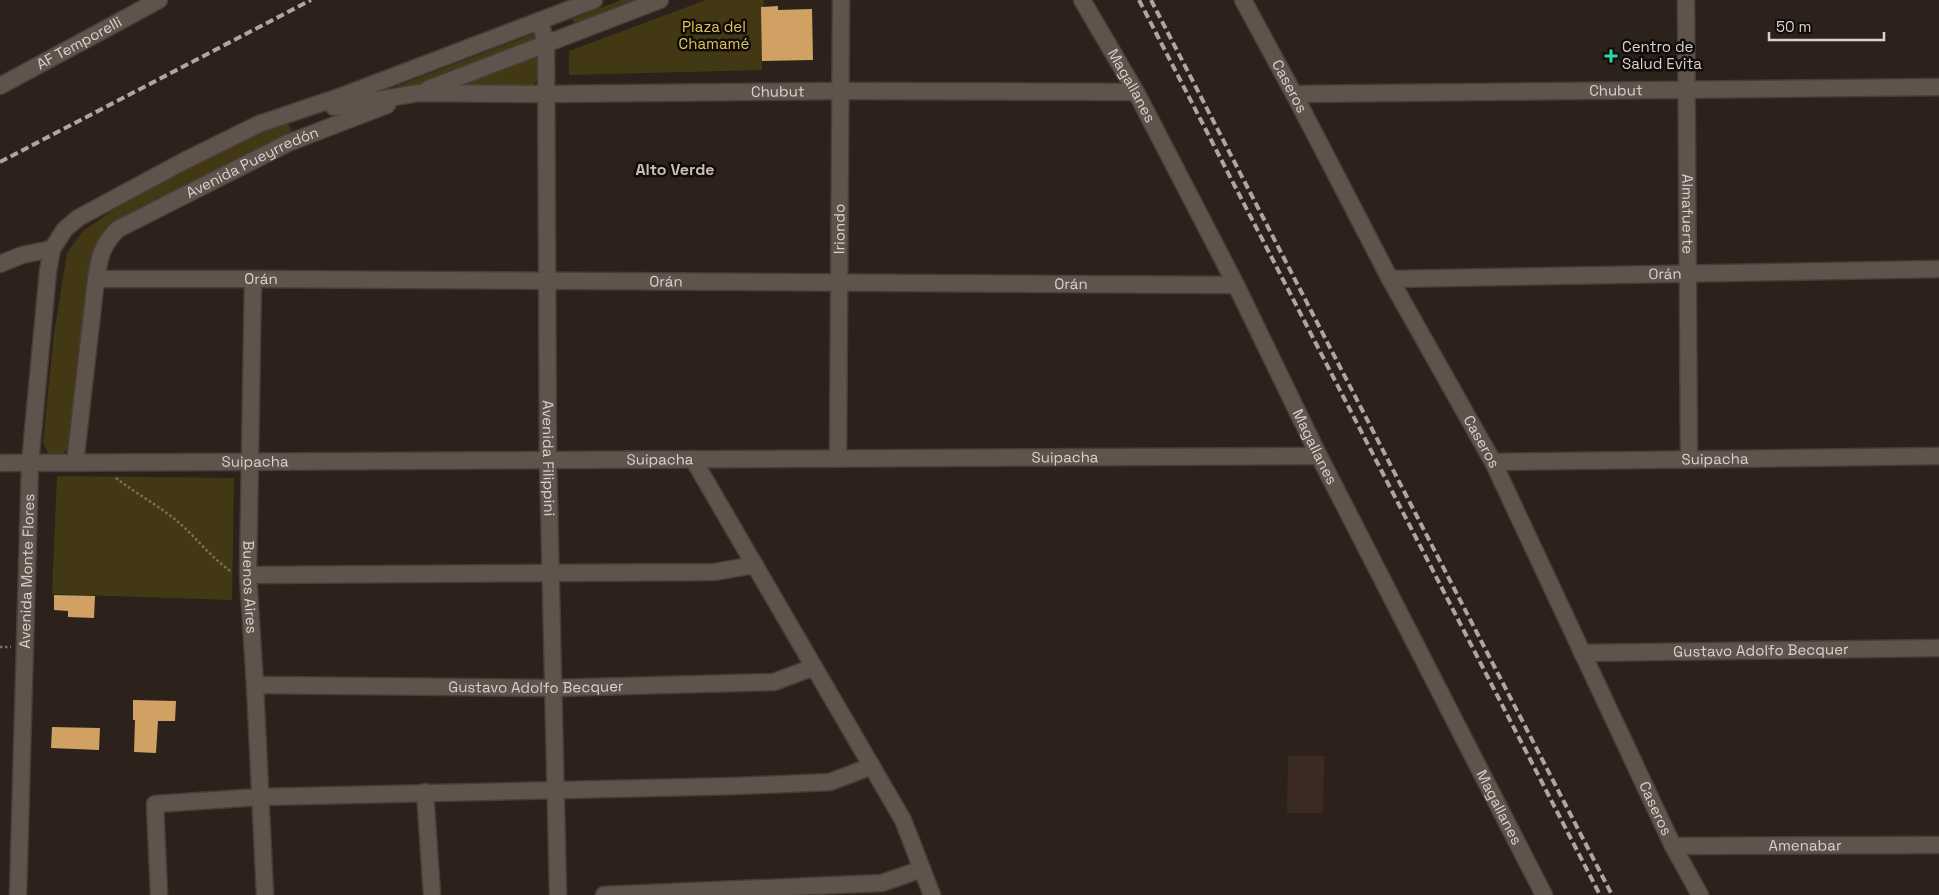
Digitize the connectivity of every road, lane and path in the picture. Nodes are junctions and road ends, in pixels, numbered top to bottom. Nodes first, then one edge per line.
1 (159, 0) edge
2 (594, 0) edge
3 (660, 0) edge
4 (841, 0) edge
5 (1082, 0) edge
6 (1243, 0) edge
7 (1686, 0) edge
8 (540, 21) junction
9 (546, 44) junction
10 (0, 86) edge
11 (1939, 86) edge
12 (1686, 89) junction
13 (840, 91) junction
14 (1136, 92) junction
15 (419, 93) junction
16 (545, 94) junction
17 (1294, 94) junction
18 (292, 113) junction
19 (52, 249) junction
20 (0, 264) edge
21 (1939, 269) edge
22 (1688, 274) junction
23 (253, 278) junction
24 (1390, 279) junction
25 (96, 280) junction
26 (547, 280) junction
27 (840, 282) junction
28 (1236, 285) junction
29 (1319, 456) junction
30 (1939, 456) edge
31 (838, 458) junction
32 (548, 459) junction
33 (1689, 459) junction
34 (693, 460) junction
35 (250, 461) junction
36 (102, 462) junction
37 (1493, 462) junction
38 (0, 463) edge
39 (30, 463) junction
40 (75, 463) junction
41 (755, 565) junction
42 (551, 573) junction
43 (248, 575) junction
44 (1939, 648) edge
45 (1582, 653) junction
46 (814, 667) junction
47 (255, 685) junction
48 (554, 688) junction
49 (872, 766) junction
50 (556, 789) junction
51 (425, 792) junction
52 (260, 797) junction
53 (1939, 845) edge
54 (1673, 846) junction
55 (922, 869) junction
56 (18, 895) edge
57 (159, 895) edge
58 (265, 895) edge
59 (432, 895) edge
60 (558, 895) edge
61 (604, 895) edge
62 (932, 895) edge
63 (1544, 895) edge
64 (1700, 895) edge

1 - 10 street, AF Temporelli
2 - 8 street, Avenida Pueyrredón
3 - 9 street, Avenida Pueyrredón
4 - 13 street, Iriondo
5 - 14 street, Magallanes
6 - 17 street, Caseros
7 - 12 street, Almafuerte
8 - 9 street, Avenida Filippini
8 - 18 street, Avenida Pueyrredón
9 - 15 street, Avenida Pueyrredón
9 - 16 street, Avenida Filippini
11 - 12 street, Chubut
12 - 17 street, Chubut
12 - 22 street, Almafuerte
13 - 14 street, Chubut
13 - 16 street, Chubut
13 - 27 street, Iriondo
14 - 28 street, Magallanes
15 - 16 street, Chubut
15 - 18 street, Avenida Pueyrredón
15 - 25 street, Avenida Pueyrredón
16 - 26 street, Avenida Filippini
17 - 24 street, Caseros
18 - 19 street, Avenida Pueyrredón
19 - 20 street
19 - 39 street, Avenida Monte Flores
21 - 22 street, Orán
22 - 24 street, Orán
22 - 33 street, Almafuerte
23 - 25 street, Orán
23 - 26 street, Orán
23 - 35 street, Buenos Aires
24 - 37 street, Caseros
25 - 40 street
26 - 27 street, Orán
26 - 32 street, Avenida Filippini
27 - 28 street, Orán
27 - 31 street, Iriondo
28 - 29 street, Magallanes
29 - 31 street, Suipacha
29 - 63 street, Magallanes
30 - 33 street, Suipacha
31 - 34 street, Suipacha
32 - 34 street, Suipacha
32 - 35 street, Suipacha
32 - 42 street, Avenida Filippini
33 - 37 street, Suipacha
34 - 41 street
35 - 36 street, Suipacha
35 - 43 street, Buenos Aires
36 - 40 street, Suipacha
36 - 43 path
37 - 45 street, Caseros
38 - 39 street, Suipacha
39 - 40 street, Suipacha
39 - 56 street, Avenida Monte Flores
41 - 42 street
41 - 46 street
42 - 43 street
42 - 48 street, Avenida Filippini
43 - 47 street, Buenos Aires
44 - 45 street, Gustavo Adolfo Becquer
45 - 54 street, Caseros
46 - 48 street, Gustavo Adolfo Becquer
46 - 49 street
47 - 48 street, Gustavo Adolfo Becquer
47 - 52 street, Buenos Aires
48 - 50 street, Avenida Filippini
49 - 50 street
49 - 55 street
50 - 51 street
50 - 60 street, Avenida Filippini
51 - 52 street
51 - 59 street
52 - 57 street
52 - 58 street, Buenos Aires
53 - 54 street, Amenabar
54 - 64 street, Caseros
55 - 61 street
55 - 62 street

